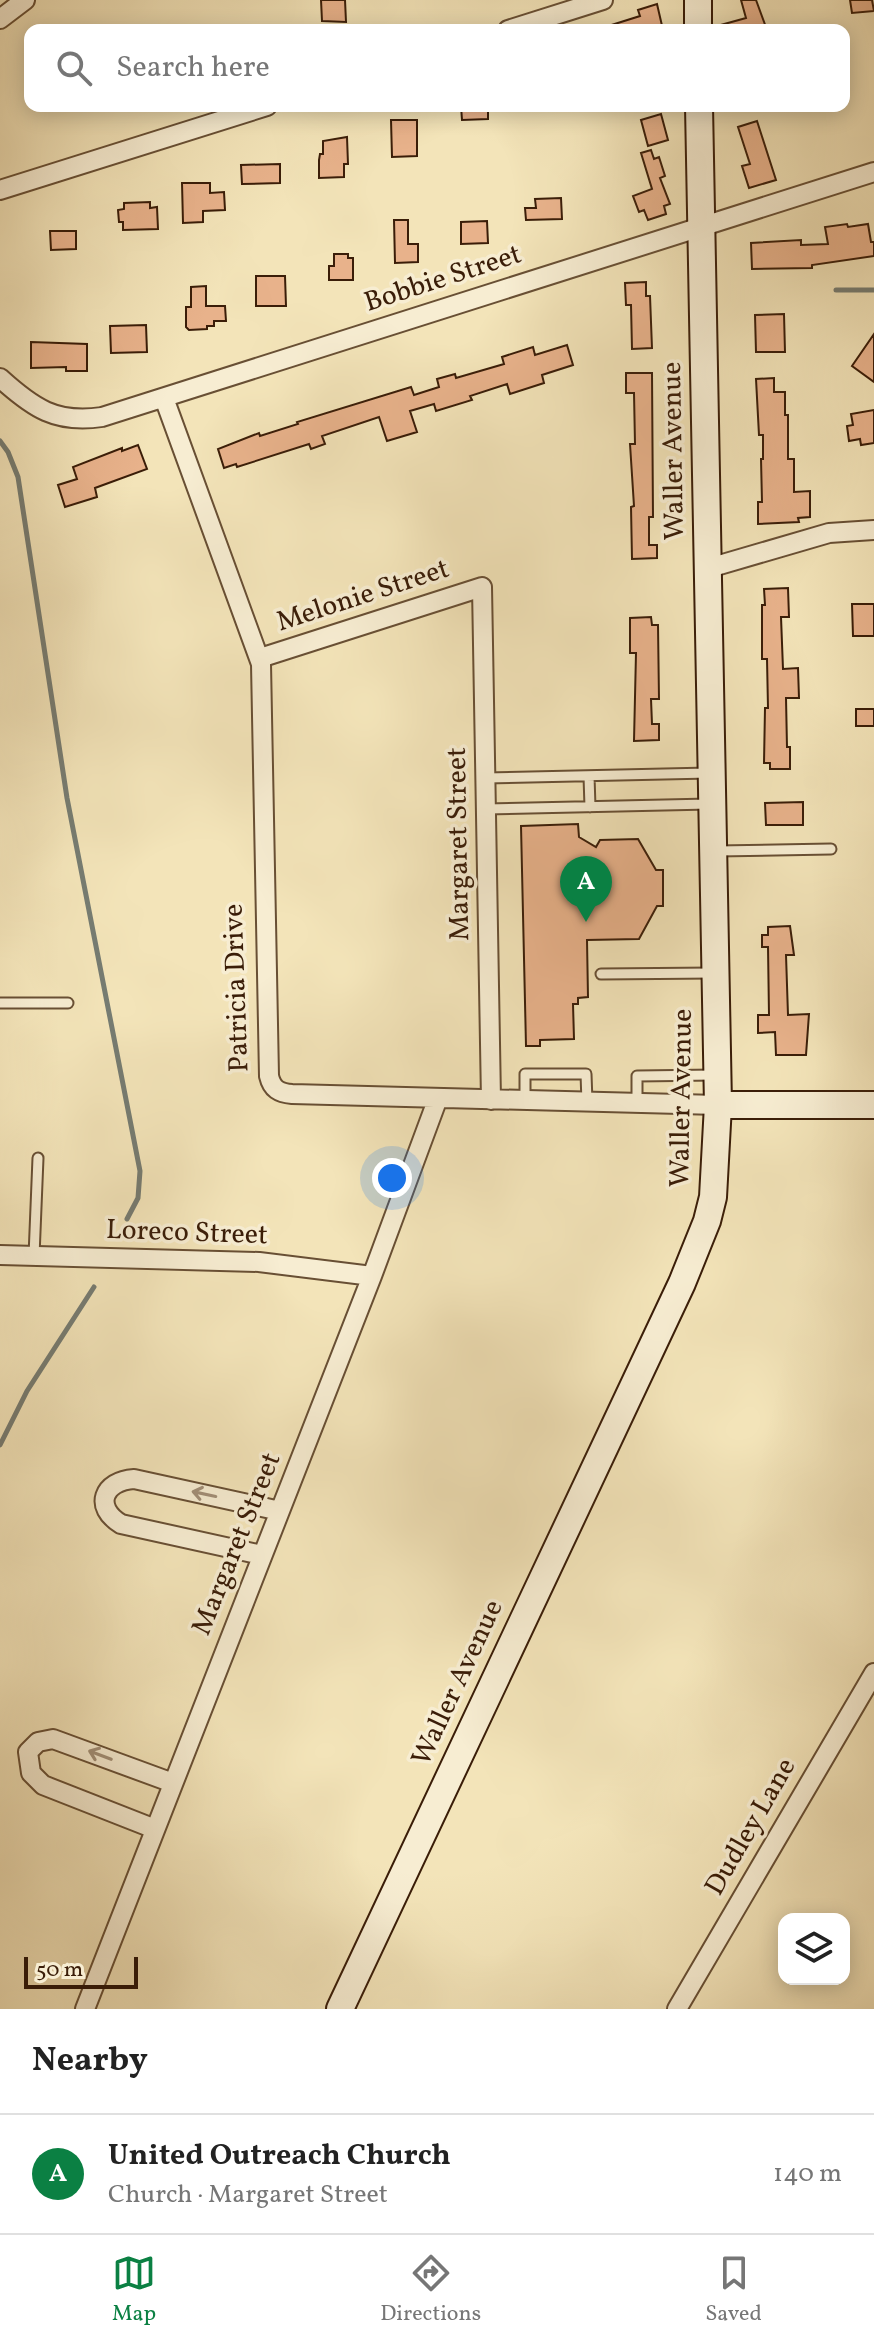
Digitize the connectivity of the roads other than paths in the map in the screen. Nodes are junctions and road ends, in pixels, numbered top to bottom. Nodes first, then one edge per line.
1 (25, 0) edge
2 (603, 0) edge
3 (698, 0) edge
4 (0, 19) edge
5 (527, 24) edge
6 (698, 24) edge
7 (248, 112) edge
8 (699, 112) edge
9 (874, 172) edge
10 (0, 190) edge
11 (701, 227) junction
12 (0, 378) edge
13 (164, 398) junction
14 (874, 530) edge
15 (709, 568) junction
16 (482, 587) joint
17 (260, 658) junction
18 (712, 773) junction
19 (589, 776) junction
20 (486, 778) junction
21 (713, 804) junction
22 (590, 807) junction
23 (486, 809) junction
24 (831, 849) dead end
25 (713, 851) junction
26 (715, 973) junction
27 (601, 974) dead end
28 (0, 1003) edge
29 (68, 1003) dead end
30 (717, 1075) junction
31 (438, 1098) junction
32 (491, 1100) junction
33 (525, 1101) junction
34 (587, 1102) junction
35 (637, 1103) junction
36 (718, 1105) junction
37 (874, 1105) edge
38 (38, 1158) dead end
39 (0, 1255) edge
40 (34, 1256) junction
41 (372, 1276) junction
42 (280, 1511) junction
43 (262, 1555) junction
44 (874, 1673) edge
45 (173, 1783) junction
46 (155, 1829) junction
47 (85, 2009) edge
48 (340, 2009) edge
49 (677, 2009) edge

1 - 4 street
2 - 5 street
3 - 6 street
7 - 10 street
8 - 11 street, Waller Avenue
9 - 11 street, Bobbie Street
11 - 13 street, Bobbie Street
11 - 15 street, Waller Avenue
12 - 13 street, Bobbie Street
13 - 17 street, Patricia Drive
14 - 15 street
15 - 18 street, Waller Avenue
16 - 17 street, Melonie Street
16 - 20 street, Margaret Street
17 - 31 street, Patricia Drive
18 - 19 lane
18 - 21 street, Waller Avenue
19 - 20 lane
19 - 22 lane
20 - 23 street, Margaret Street
21 - 22 lane
21 - 25 street, Waller Avenue
22 - 23 lane
23 - 32 street, Margaret Street
24 - 25 lane
25 - 26 street, Waller Avenue
26 - 27 lane
26 - 30 street, Waller Avenue
28 - 29 lane
30 - 35 lane
30 - 36 street, Waller Avenue
31 - 32 street, Patricia Drive
31 - 41 street, Margaret Street
32 - 33 street, Patricia Drive
33 - 34 street, Patricia Drive
33 - 34 lane
34 - 35 street, Patricia Drive
35 - 36 street, Patricia Drive
36 - 37 street, Patricia Drive
36 - 48 street, Waller Avenue
38 - 40 lane
39 - 40 street, Loreco Street
40 - 41 street, Loreco Street
41 - 42 street, Margaret Street
42 - 43 street, Margaret Street
42 -> 43 street
43 - 45 street, Margaret Street
44 - 49 street, Dudley Lane
45 - 46 street, Margaret Street
45 -> 46 street
46 - 47 street, Margaret Street

